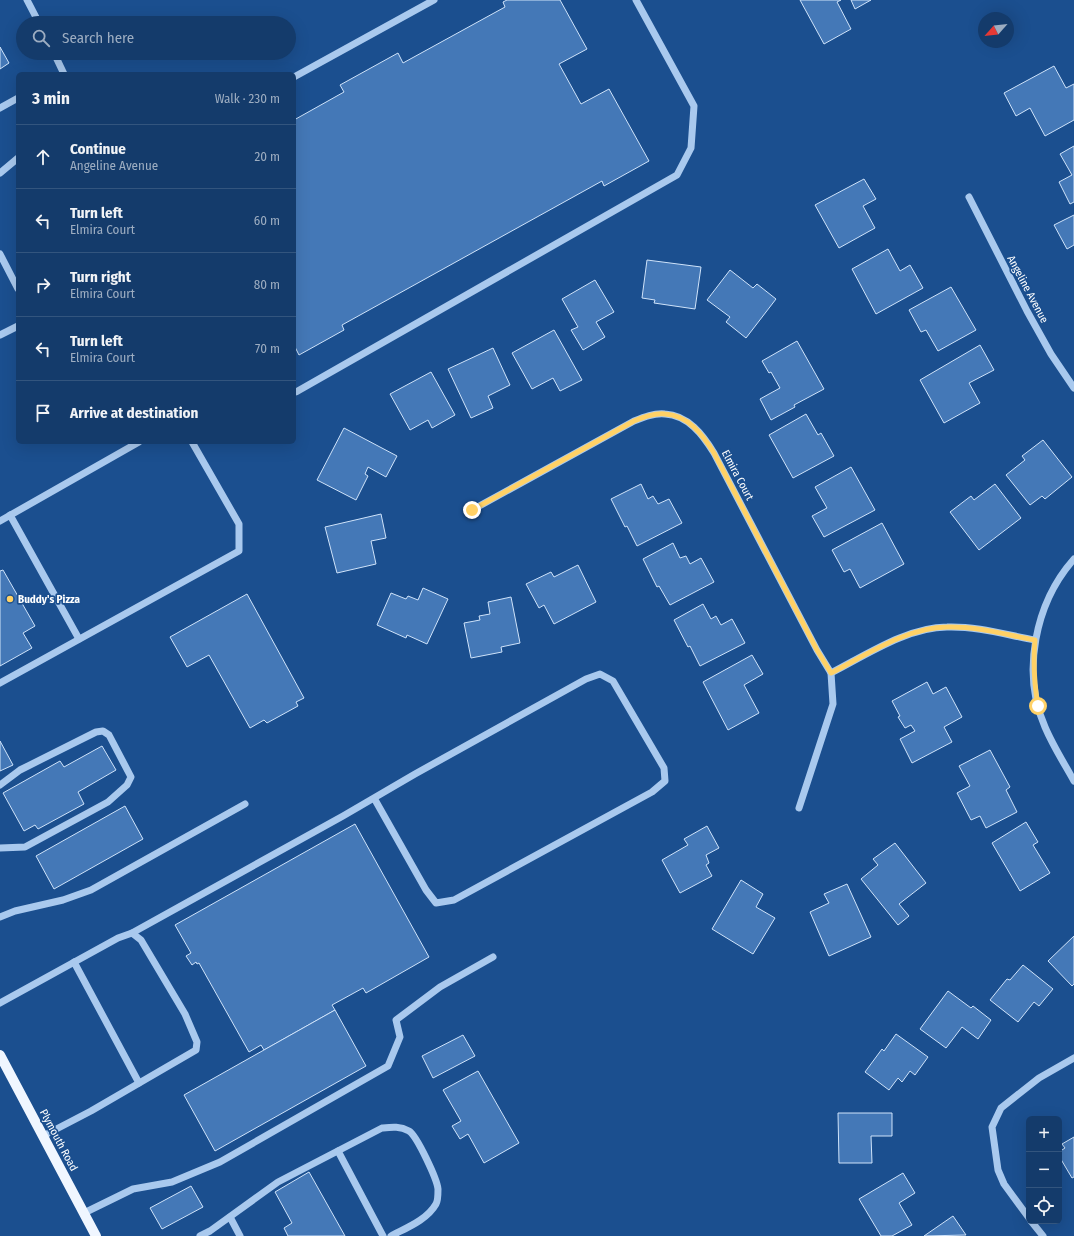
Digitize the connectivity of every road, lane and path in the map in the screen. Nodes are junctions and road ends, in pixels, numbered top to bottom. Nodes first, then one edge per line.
1 (27, 0) edge
2 (434, 0) edge
3 (636, 0) edge
4 (35, 16) edge
5 (57, 60) edge
6 (63, 72) edge
7 (296, 76) edge
8 (16, 99) edge
9 (0, 108) edge
10 (16, 160) edge
11 (0, 173) edge
12 (969, 196) dead end
13 (0, 254) edge
14 (16, 285) edge
15 (16, 327) edge
16 (0, 335) edge
17 (1074, 388) edge
18 (296, 391) edge
19 (135, 444) edge
20 (193, 444) edge
21 (472, 510) dead end
22 (10, 515) junction
23 (0, 521) edge
24 (1074, 559) edge
25 (79, 639) junction
26 (1035, 640) junction
27 (831, 673) junction
28 (0, 683) edge
29 (1074, 781) edge
30 (0, 785) edge
31 (374, 798) junction
32 (245, 804) dead end
33 (799, 808) dead end
34 (0, 848) edge
35 (0, 918) edge
36 (132, 933) junction
37 (493, 957) dead end
38 (74, 962) junction
39 (0, 1003) edge
40 (0, 1055) edge
41 (1074, 1058) edge
42 (139, 1083) junction
43 (43, 1136) junction
44 (338, 1152) junction
45 (84, 1213) junction
46 (1026, 1214) edge
47 (230, 1216) junction
48 (1034, 1224) edge
49 (96, 1236) edge
50 (200, 1236) edge
51 (240, 1236) edge
52 (383, 1236) edge
53 (391, 1236) edge
54 (1044, 1236) edge

1 - 4 street
2 - 7 street
3 - 18 street
5 - 6 street
8 - 9 street
10 - 11 street
12 - 17 street, Angeline Avenue
13 - 14 street
15 - 16 street
19 - 22 street
20 - 25 street
21 - 27 street, Elmira Court
22 - 23 street
22 - 25 street
24 - 26 street
25 - 28 street
26 - 27 street
26 - 29 street
27 - 33 street, Elmira Court
30 - 34 street
31 - 31 street
31 - 36 street
32 - 35 street
36 - 38 street
36 - 42 street
37 - 45 street
38 - 39 street
38 - 42 street
40 - 43 main road, Plymouth Road
41 - 46 street
42 - 43 street
43 - 45 main road, Plymouth Road
44 - 47 street
44 - 52 street
44 - 53 street
45 - 49 main road, Plymouth Road
47 - 50 street
47 - 51 street
48 - 54 street

